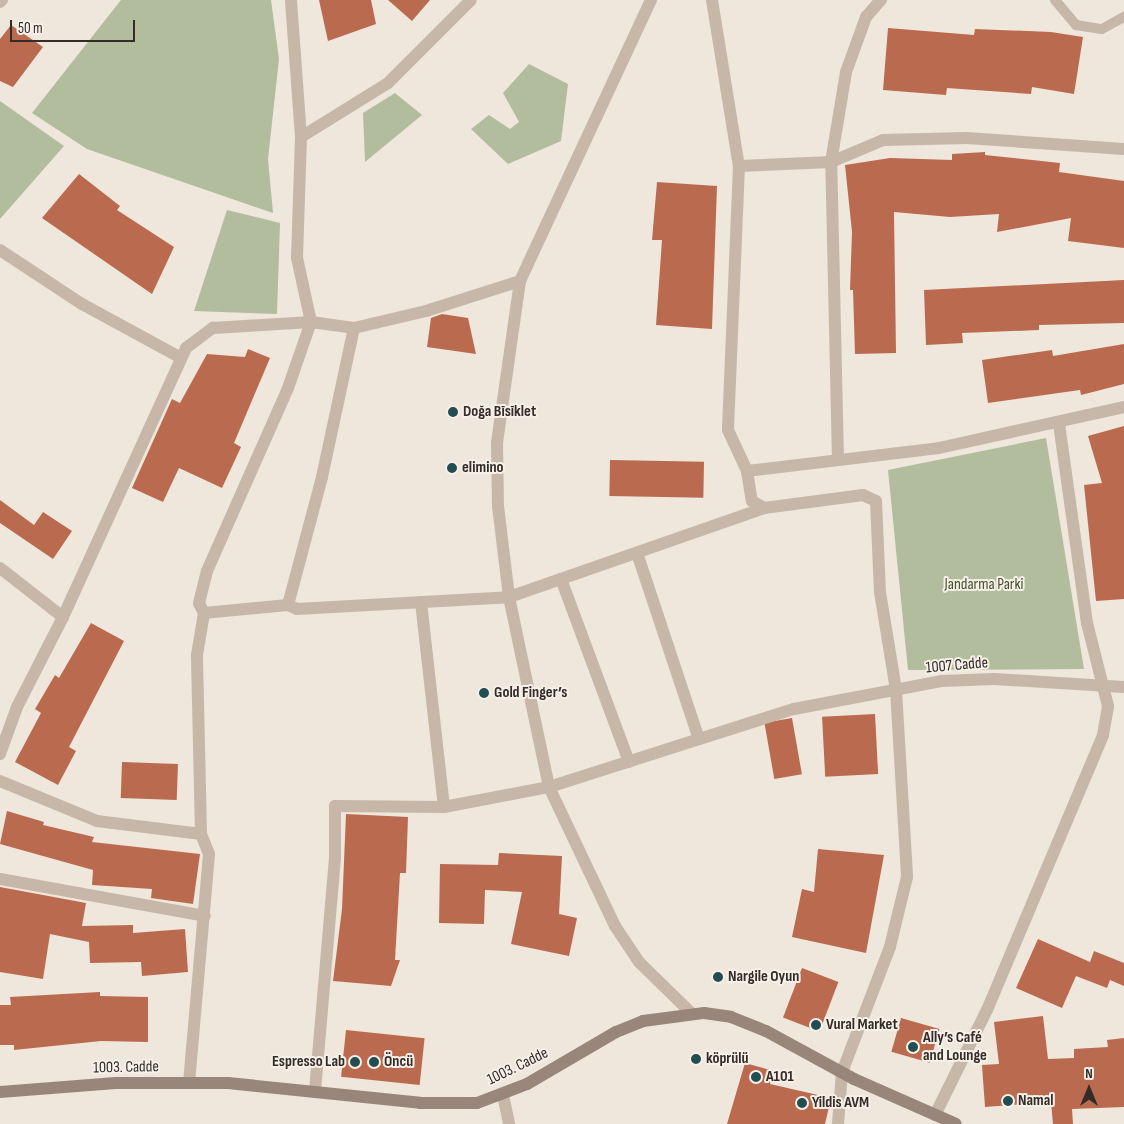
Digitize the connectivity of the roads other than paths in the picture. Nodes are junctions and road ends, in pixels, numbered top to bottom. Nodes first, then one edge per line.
1 (290, 0) edge
2 (471, 0) edge
3 (651, 0) edge
4 (712, 0) edge
5 (880, 0) edge
6 (1055, 0) edge
7 (1124, 17) edge
8 (301, 137) junction
9 (1124, 149) edge
10 (831, 162) junction
11 (739, 166) junction
12 (0, 250) edge
13 (520, 281) junction
14 (311, 322) junction
15 (354, 328) junction
16 (181, 358) junction
17 (1124, 407) edge
18 (1059, 423) junction
19 (838, 460) junction
20 (747, 472) junction
21 (764, 508) junction
22 (637, 553) junction
23 (0, 568) edge
24 (561, 579) junction
25 (509, 597) junction
26 (421, 602) junction
27 (288, 605) junction
28 (204, 613) junction
29 (63, 617) junction
30 (1106, 687) junction
31 (1124, 687) edge
32 (896, 690) junction
33 (699, 739) junction
34 (0, 754) edge
35 (628, 762) junction
36 (0, 781) edge
37 (548, 787) junction
38 (444, 807) junction
39 (201, 834) junction
40 (0, 879) edge
41 (205, 916) junction
42 (690, 1014) junction
43 (842, 1072) junction
44 (189, 1083) junction
45 (315, 1090) junction
46 (0, 1092) edge
47 (503, 1095) junction
48 (935, 1115) junction
49 (509, 1124) edge
50 (838, 1124) edge
51 (956, 1124) edge

1 - 8 street
2 - 8 street
3 - 13 street
4 - 11 street
5 - 10 street
6 - 7 lane
8 - 14 street
9 - 10 street
10 - 11 street
10 - 19 street
11 - 20 street
12 - 16 street
13 - 15 street
13 - 25 street
14 - 15 street
14 - 16 street
14 - 28 street
15 - 27 street
16 - 29 street
17 - 18 street
18 - 19 street
18 - 30 street
19 - 20 street
20 - 21 street
21 - 22 street
21 - 32 street
22 - 24 street
22 - 33 street
23 - 29 street
24 - 25 street
24 - 35 street
25 - 26 street
25 - 37 street
26 - 27 street
26 - 38 street
27 - 28 street
28 - 39 street
29 - 34 street
30 - 31 street, 1007 Cadde
30 - 32 street, 1007 Cadde
30 - 48 street
32 - 33 street, 1007 Cadde
32 - 43 street
33 - 35 street, 1007 Cadde
35 - 37 street, 1007 Cadde
36 - 39 street
37 - 38 street, 1007 Cadde
37 - 42 street
38 - 45 street, 1007 Cadde
39 - 41 street
40 - 41 street
41 - 44 street
42 - 43 main road, 1003. Cadde
42 - 47 main road, 1003. Cadde
43 - 48 main road, 1003. Cadde
43 - 50 street
44 - 45 main road, 1003. Cadde
44 - 46 main road, 1003. Cadde
45 - 47 main road, 1003. Cadde
47 - 49 street
48 - 51 main road, 1003. Cadde

